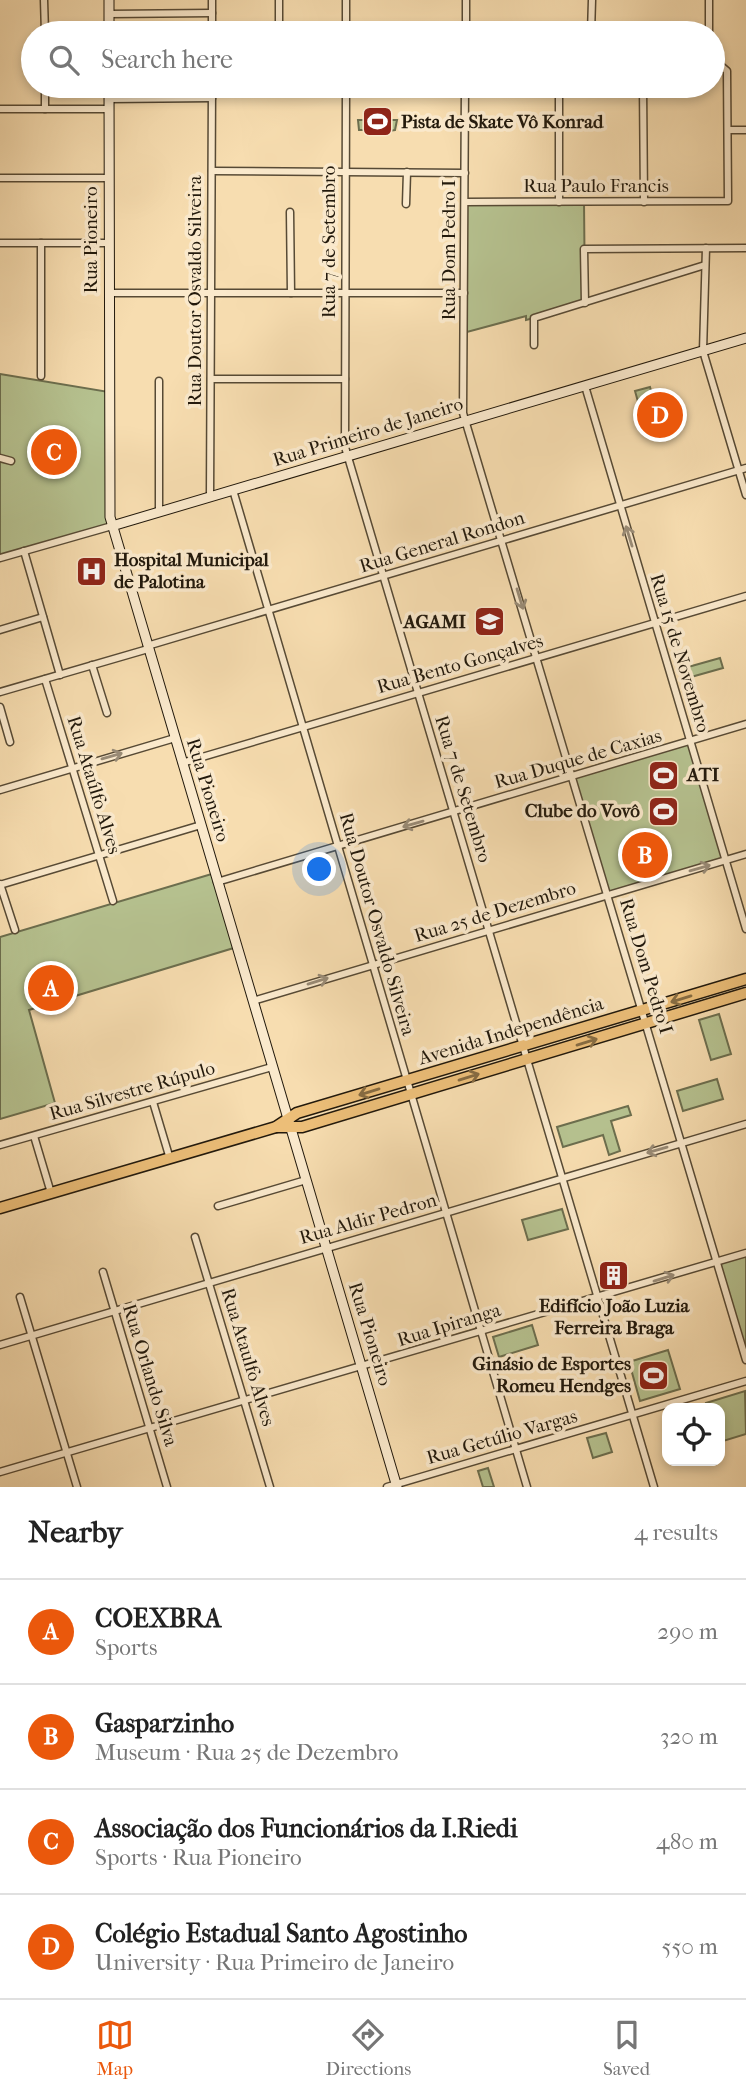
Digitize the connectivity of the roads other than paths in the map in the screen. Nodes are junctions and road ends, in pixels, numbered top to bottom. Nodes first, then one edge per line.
1 (44, 0) edge
2 (109, 0) edge
3 (212, 0) edge
4 (279, 0) edge
5 (346, 0) edge
6 (466, 0) edge
7 (592, 0) edge
8 (709, 0) edge
9 (212, 13) junction
10 (109, 14) junction
11 (45, 21) edge
12 (109, 21) edge
13 (212, 21) edge
14 (279, 21) edge
15 (346, 21) edge
16 (466, 21) edge
17 (591, 21) edge
18 (709, 21) edge
19 (725, 69) edge
20 (45, 98) edge
21 (109, 98) edge
22 (212, 98) joint
23 (346, 98) edge
24 (465, 98) edge
25 (559, 98) edge
26 (643, 98) edge
27 (109, 104) junction
28 (0, 109) edge
29 (45, 109) junction
30 (728, 130) junction
31 (746, 130) edge
32 (212, 171) junction
33 (345, 172) junction
34 (407, 172) junction
35 (465, 173) junction
36 (0, 178) edge
37 (109, 178) junction
38 (465, 202) junction
39 (559, 202) junction
40 (643, 202) junction
41 (406, 205) dead end
42 (289, 212) dead end
43 (0, 243) edge
44 (41, 243) junction
45 (109, 243) junction
46 (706, 248) junction
47 (746, 248) edge
48 (705, 265) junction
49 (109, 293) junction
50 (211, 293) junction
51 (290, 293) junction
52 (345, 293) junction
53 (464, 293) junction
54 (584, 303) junction
55 (746, 338) edge
56 (534, 345) dead end
57 (703, 351) junction
58 (41, 376) dead end
59 (211, 379) junction
60 (345, 379) junction
61 (159, 381) dead end
62 (584, 386) junction
63 (465, 417) junction
64 (348, 456) junction
65 (0, 458) edge
66 (12, 461) dead end
67 (742, 469) edge
68 (233, 490) junction
69 (746, 495) edge
70 (211, 497) junction
71 (620, 506) junction
72 (159, 512) junction
73 (111, 526) junction
74 (502, 541) junction
75 (23, 551) junction
76 (0, 558) edge
77 (383, 576) junction
78 (746, 596) edge
79 (268, 610) junction
80 (43, 617) junction
81 (655, 623) junction
82 (0, 630) edge
83 (148, 648) junction
84 (537, 658) junction
85 (92, 665) junction
86 (60, 675) junction
87 (45, 679) junction
88 (0, 692) edge
89 (418, 693) junction
90 (0, 707) edge
91 (107, 713) dead end
92 (746, 724) edge
93 (302, 727) junction
94 (175, 738) junction
95 (10, 741) dead end
96 (690, 742) junction
97 (182, 763) junction
98 (72, 768) junction
99 (573, 777) junction
100 (0, 790) edge
101 (453, 812) junction
102 (201, 825) junction
103 (338, 846) junction
104 (746, 854) edge
105 (99, 855) junction
106 (726, 860) junction
107 (217, 882) junction
108 (0, 885) edge
109 (608, 895) junction
110 (113, 901) dead end
111 (746, 929) edge
112 (15, 930) dead end
113 (489, 930) junction
114 (373, 965) junction
115 (746, 979) edge
116 (746, 993) edge
117 (253, 1000) junction
118 (642, 1010) junction
119 (647, 1024) junction
120 (523, 1046) junction
121 (527, 1060) junction
122 (272, 1067) junction
123 (407, 1080) junction
124 (411, 1095) junction
125 (153, 1102) junction
126 (289, 1123) junction
127 (746, 1124) edge
128 (34, 1136) junction
129 (681, 1143) junction
130 (0, 1145) edge
131 (170, 1159) junction
132 (562, 1178) junction
133 (306, 1180) junction
134 (51, 1193) junction
135 (218, 1206) dead end
136 (0, 1208) edge
137 (446, 1213) junction
138 (195, 1237) dead end
139 (326, 1249) junction
140 (746, 1253) edge
141 (717, 1262) junction
142 (103, 1272) dead end
143 (209, 1282) junction
144 (20, 1297) dead end
145 (598, 1297) junction
146 (115, 1311) junction
147 (481, 1332) junction
148 (32, 1336) junction
149 (0, 1345) edge
150 (746, 1360) edge
151 (362, 1367) junction
152 (746, 1381) edge
153 (245, 1402) junction
154 (633, 1414) junction
155 (150, 1430) junction
156 (515, 1449) junction
157 (66, 1452) junction
158 (0, 1472) edge
159 (394, 1486) edge
160 (77, 1487) edge
161 (167, 1487) edge
162 (270, 1487) edge
163 (527, 1487) edge
164 (654, 1487) edge

1 - 11 street
2 - 10 street
3 - 9 street
4 - 14 street
5 - 15 street
6 - 16 street
7 - 17 street
8 - 18 street
9 - 10 street
9 - 13 street
10 - 12 street
19 - 30 street
20 - 29 street
21 - 27 street, Rua Pioneiro
22 - 27 street
22 - 32 street, Rua Doutor Osvaldo Silveira
23 - 33 street, Rua 7 de Setembro
24 - 35 street, Rua Dom Pedro I
25 - 39 street
26 - 40 street
27 - 29 street
27 - 37 street, Rua Pioneiro
28 - 29 street
30 - 31 street
30 - 40 street, Rua Paulo Francis
32 - 33 street
32 - 50 street, Rua Doutor Osvaldo Silveira
33 - 34 street
33 - 52 street, Rua 7 de Setembro
34 - 35 street
34 - 41 street
35 - 38 street, Rua Dom Pedro I
36 - 37 street
37 - 45 street, Rua Pioneiro
38 - 39 street, Rua Paulo Francis
38 - 53 street, Rua Dom Pedro I
39 - 40 street, Rua Paulo Francis
42 - 51 street
43 - 44 street
44 - 45 street
44 - 58 street
45 - 49 street, Rua Pioneiro
46 - 47 street
46 - 48 street
46 - 54 street
48 - 54 street
48 - 57 street
49 - 50 street
49 - 73 street, Rua Pioneiro
50 - 51 street
50 - 59 street, Rua Doutor Osvaldo Silveira
51 - 52 street
52 - 53 street
52 - 60 street, Rua 7 de Setembro
53 - 63 street, Rua Dom Pedro I
54 - 56 street
55 - 57 street, Rua Primeiro de Janeiro
57 - 62 street, Rua Primeiro de Janeiro
57 - 67 street
59 - 60 street
59 - 70 street, Rua Doutor Osvaldo Silveira
60 - 64 street, Rua 7 de Setembro
61 - 72 street
62 - 63 street, Rua Primeiro de Janeiro
62 - 71 street, Rua 15 de Novembro
63 - 64 street, Rua Primeiro de Janeiro
63 - 74 street, Rua Dom Pedro I
64 - 68 street, Rua Primeiro de Janeiro
64 - 77 street, Rua 7 de Setembro
65 - 66 street
67 - 69 street
67 - 71 street, Rua General Rondon
68 - 70 street, Rua Primeiro de Janeiro
68 - 79 street, Rua Doutor Osvaldo Silveira
70 - 72 street, Rua Primeiro de Janeiro
71 - 74 street, Rua General Rondon
81 -> 71 street, Rua 15 de Novembro
72 - 73 street, Rua Primeiro de Janeiro
73 - 75 street, Rua Primeiro de Janeiro
73 - 83 street, Rua Pioneiro
74 - 77 street, Rua General Rondon
74 -> 84 street, Rua Dom Pedro I
75 - 76 street, Rua Primeiro de Janeiro
75 - 80 street
77 - 79 street, Rua General Rondon
77 - 89 street, Rua 7 de Setembro
78 - 81 street, Rua Bento Gonçalves
79 - 83 street, Rua General Rondon
79 - 93 street, Rua Doutor Osvaldo Silveira
80 - 82 street
80 - 86 street
81 - 84 street, Rua Bento Gonçalves
81 - 96 street, Rua 15 de Novembro
83 - 85 street, Rua General Rondon
83 - 94 street, Rua Pioneiro
84 - 89 street, Rua Bento Gonçalves
84 - 99 street, Rua Dom Pedro I
85 - 86 street, Rua General Rondon
85 - 91 street
86 - 87 street, Rua General Rondon
87 - 88 street, Rua General Rondon
87 - 98 street, Rua Ataúlfo Alves
89 - 93 street, Rua Bento Gonçalves
89 - 101 street, Rua 7 de Setembro
90 - 95 street
92 - 96 street, Rua Duque de Caxias
93 - 97 street, Rua Bento Gonçalves
93 - 103 street, Rua Doutor Osvaldo Silveira
94 - 97 street, Rua Pioneiro
98 -> 94 street
96 - 99 street, Rua Duque de Caxias
96 - 106 street, Rua 15 de Novembro
97 - 102 street, Rua Pioneiro
98 - 100 street
98 - 105 street, Rua Ataúlfo Alves
99 - 101 street, Rua Duque de Caxias
99 - 109 street, Rua Dom Pedro I
101 -> 103 street, Rua Duque de Caxias
101 - 113 street, Rua 7 de Setembro
102 - 105 street
102 - 107 street, Rua Pioneiro
103 - 107 street, Rua Duque de Caxias
103 - 114 street, Rua Doutor Osvaldo Silveira
104 - 106 street, Rua 25 de Dezembro
105 - 108 street
105 - 110 street, Rua Ataúlfo Alves
109 -> 106 street, Rua 25 de Dezembro
106 - 111 street, Rua 15 de Novembro
107 - 117 street, Rua Pioneiro
108 - 112 street
109 - 113 street, Rua 25 de Dezembro
109 - 118 street, Rua Dom Pedro I
113 - 114 street, Rua 25 de Dezembro
113 - 120 street, Rua 7 de Setembro
117 -> 114 street, Rua 25 de Dezembro
114 - 123 street, Rua Doutor Osvaldo Silveira
115 -> 118 main road, Avenida Independência
116 - 119 main road, Avenida Independência
117 - 122 street, Rua Pioneiro
118 - 119 street, Rua Dom Pedro I
118 - 120 main road, Avenida Independência
121 -> 119 main road, Avenida Independência
119 - 129 street, Rua Dom Pedro I
120 - 121 street, Rua 7 de Setembro
120 - 123 main road, Avenida Independência
124 -> 121 main road, Avenida Independência
121 - 132 street, Rua 7 de Setembro
122 - 125 street, Rua Silvestre Rúpulo
122 - 126 street, Rua Pioneiro
123 - 124 street, Rua Doutor Osvaldo Silveira
123 -> 126 main road, Avenida Independência
124 - 126 main road, Avenida Independência
124 - 137 street, Rua Doutor Osvaldo Silveira
125 - 128 street, Rua Silvestre Rúpulo
125 - 131 street
126 - 131 main road
126 - 133 street, Rua Pioneiro
127 - 129 street, Rua Aldir Pedron
128 - 130 street, Rua Silvestre Rúpulo
128 - 134 street
129 -> 132 street, Rua Aldir Pedron
129 - 141 street, Rua Dom Pedro I
131 - 134 main road
132 - 137 street, Rua Aldir Pedron
132 - 145 street, Rua 7 de Setembro
133 - 135 street
133 - 139 street, Rua Pioneiro
134 - 136 main road
137 - 139 street, Rua Aldir Pedron
137 - 147 street, Rua Doutor Osvaldo Silveira
138 - 143 street, Rua Ataulfo Alves
139 - 143 street, Rua Aldir Pedron
139 - 151 street, Rua Pioneiro
140 - 141 street, Rua Ipiranga
145 -> 141 street, Rua Ipiranga
141 - 150 street, Rua Dom Pedro I
142 - 146 street, Rua Orlando Silva
143 - 146 street, Rua Aldir Pedron
143 - 153 street, Rua Ataulfo Alves
144 - 148 street
145 - 147 street, Rua Ipiranga
145 - 154 street, Rua 7 de Setembro
146 - 148 street, Rua Aldir Pedron
146 - 155 street, Rua Orlando Silva
147 - 151 street, Rua Ipiranga
147 - 156 street, Rua Doutor Osvaldo Silveira
148 - 149 street, Rua Aldir Pedron
148 - 157 street
151 - 153 street, Rua Ipiranga
151 - 159 street, Rua Pioneiro
152 - 154 street, Rua Getúlio Vargas
153 - 155 street, Rua Ipiranga
153 - 162 street, Rua Ataulfo Alves
154 - 156 street, Rua Getúlio Vargas
154 - 164 street, Rua 7 de Setembro
155 - 157 street, Rua Ipiranga
155 - 161 street, Rua Orlando Silva
156 - 159 street, Rua Getúlio Vargas
156 - 163 street, Rua Doutor Osvaldo Silveira
157 - 158 street, Rua Ipiranga
157 - 160 street

